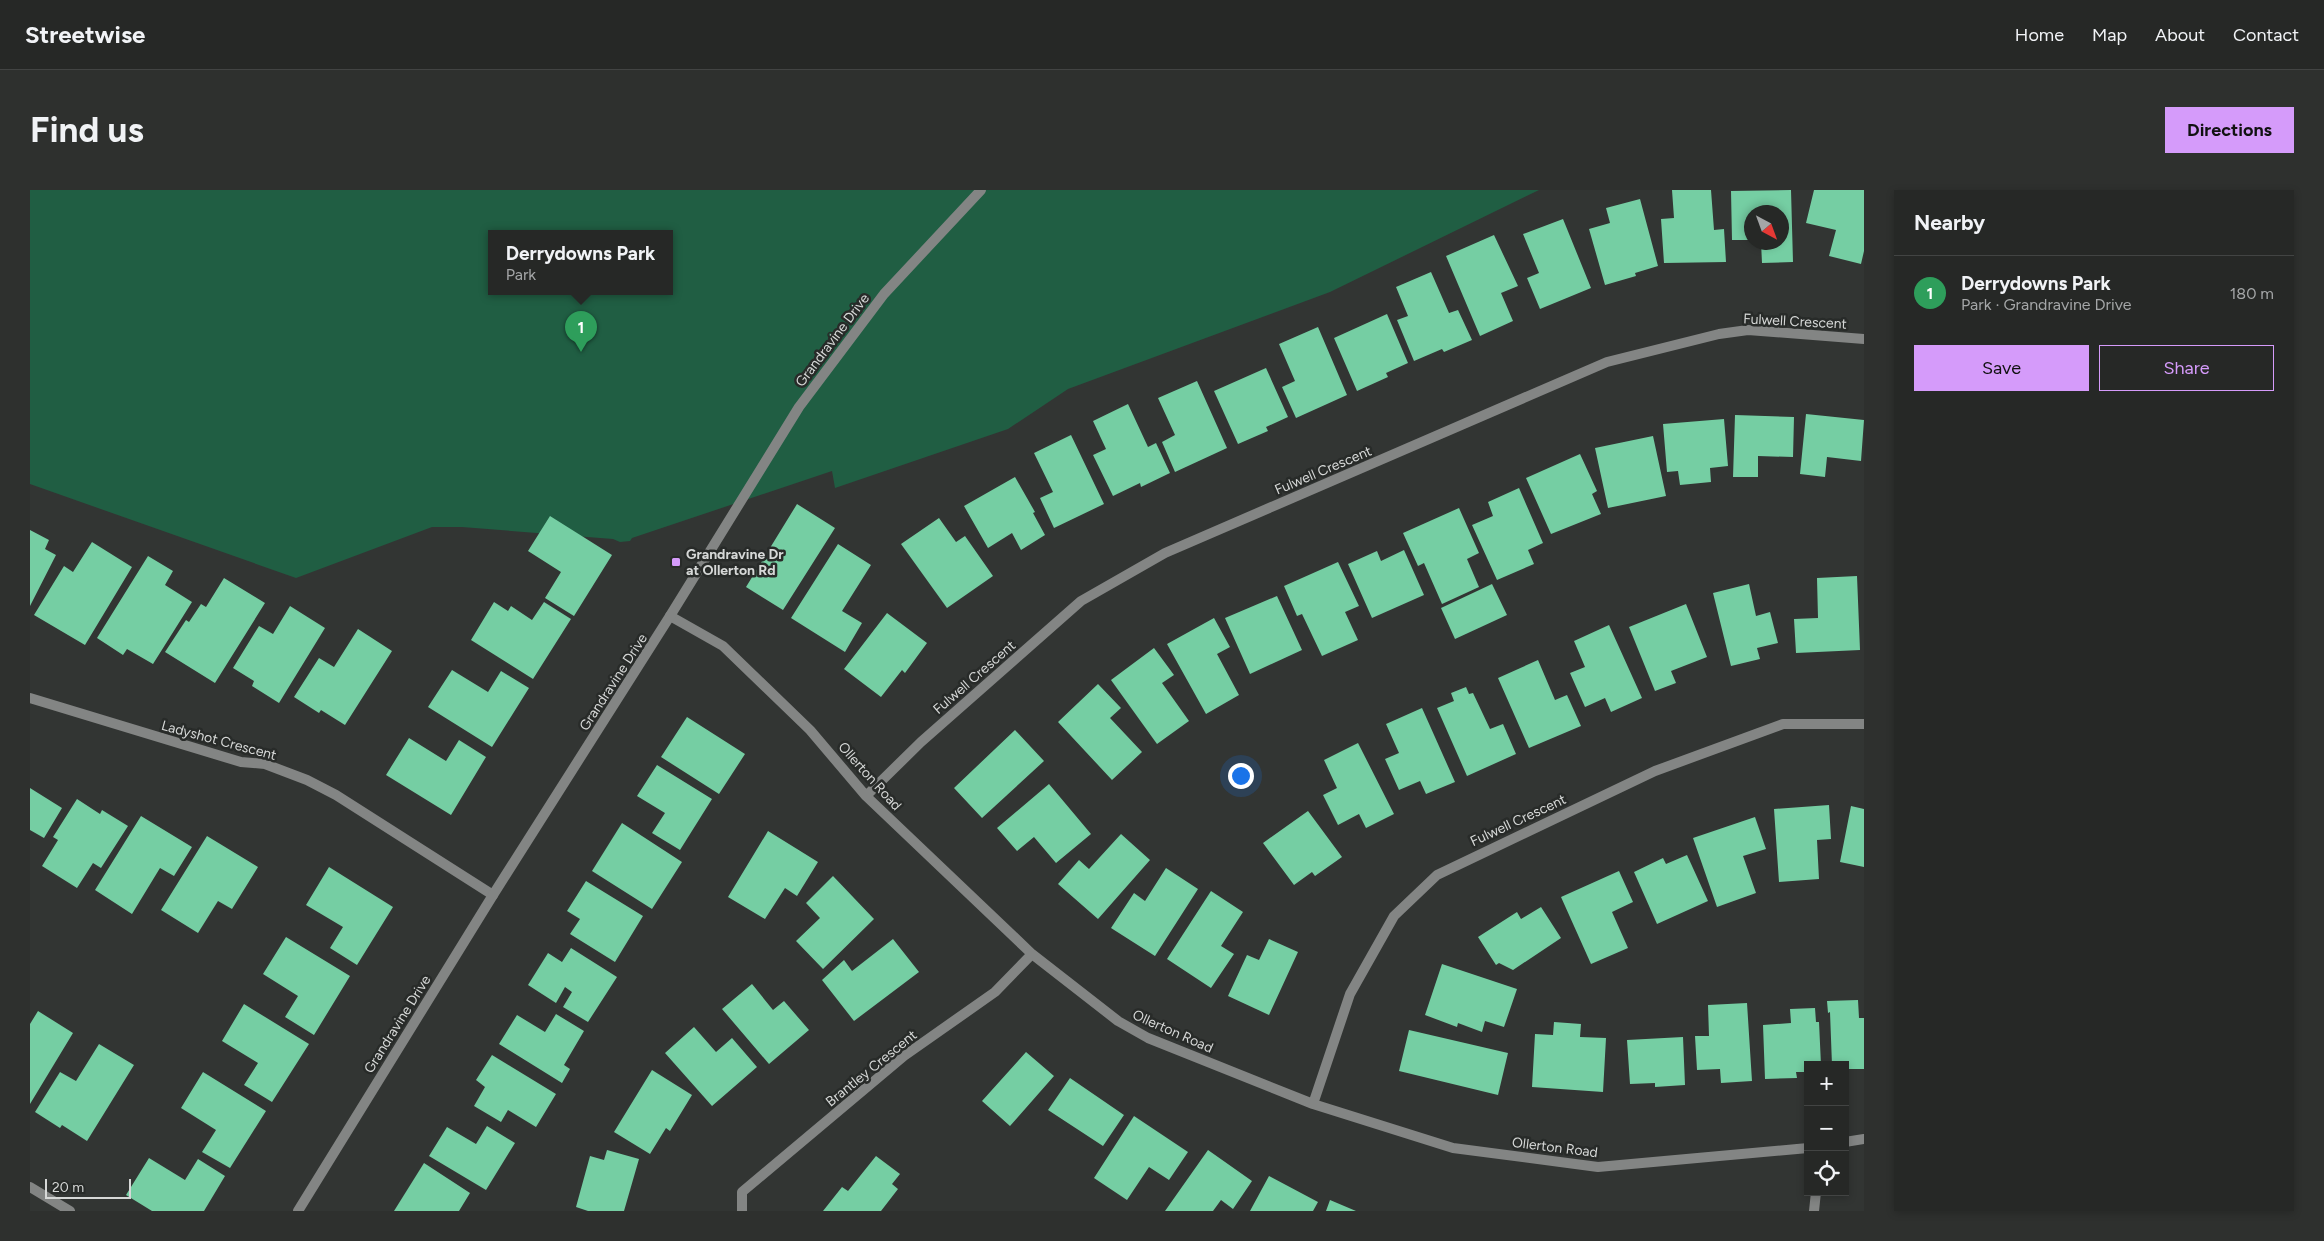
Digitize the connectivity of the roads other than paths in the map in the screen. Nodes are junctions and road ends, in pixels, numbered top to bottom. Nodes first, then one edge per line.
1 (981, 190) edge
2 (1864, 339) edge
3 (670, 616) junction
4 (30, 698) edge
5 (1864, 724) edge
6 (866, 796) junction
7 (493, 895) junction
8 (1032, 954) junction
9 (1313, 1104) junction
10 (1864, 1139) edge
11 (1849, 1141) edge
12 (1804, 1148) edge
13 (30, 1187) edge
14 (1816, 1196) edge
15 (70, 1211) edge
16 (298, 1211) edge
17 (742, 1211) edge
18 (1814, 1211) edge

1 - 3 street, Grandravine Drive
2 - 6 street, Fulwell Crescent
3 - 6 street, Ollerton Road
3 - 7 street, Grandravine Drive
4 - 7 street, Ladyshot Crescent
5 - 9 street, Fulwell Crescent
6 - 8 street, Ollerton Road
7 - 16 street, Grandravine Drive
8 - 9 street, Ollerton Road
8 - 17 street, Brantley Crescent
9 - 12 street, Ollerton Road
10 - 11 street
13 - 15 street
14 - 18 street

